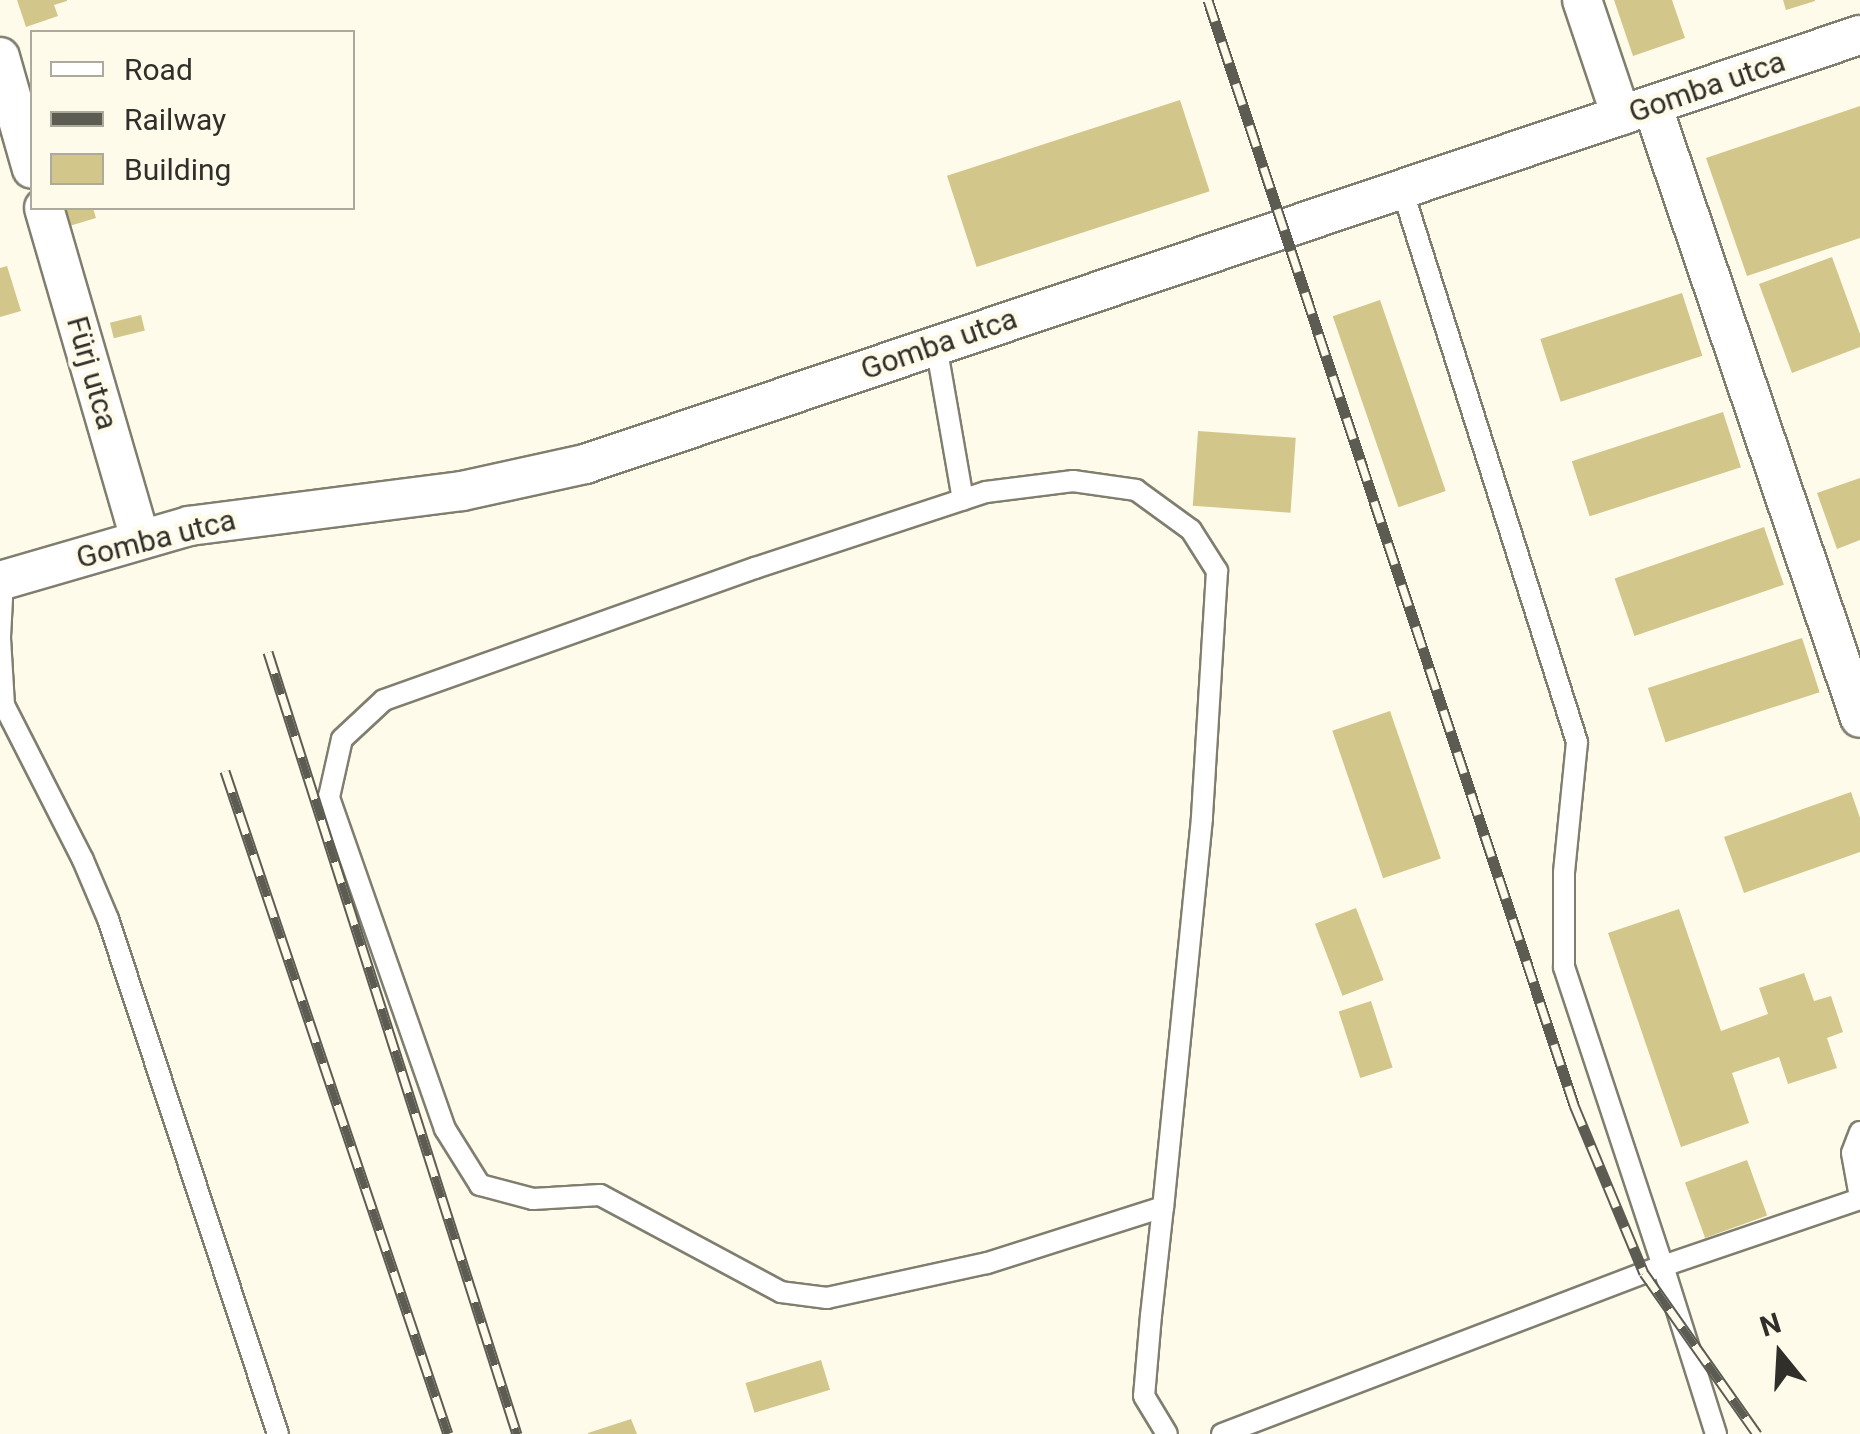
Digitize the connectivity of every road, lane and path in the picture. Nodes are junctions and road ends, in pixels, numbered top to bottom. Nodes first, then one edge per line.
1 (1582, 0) edge
2 (1860, 35) edge
3 (0, 57) edge
4 (1636, 111) junction
5 (30, 162) edge
6 (1402, 189) junction
7 (45, 210) edge
8 (936, 345) junction
9 (963, 500) junction
10 (140, 538) junction
11 (2, 580) edge
12 (1860, 718) edge
13 (1860, 1132) edge
14 (1860, 1198) edge
15 (1163, 1207) junction
16 (1663, 1266) junction
17 (278, 1434) edge
18 (1167, 1434) edge
19 (1222, 1434) edge
20 (1716, 1434) edge

1 - 4 street
2 - 4 street, Gomba utca
3 - 5 street
4 - 6 street, Gomba utca
4 - 12 street
6 - 8 street, Gomba utca
6 - 16 lane
7 - 10 street, Fürj utca
8 - 9 lane
8 - 10 street, Gomba utca
9 - 15 lane
9 - 15 lane
10 - 11 street, Gomba utca
11 - 17 lane
13 - 14 lane
14 - 16 lane
15 - 18 lane
16 - 19 lane
16 - 20 lane

